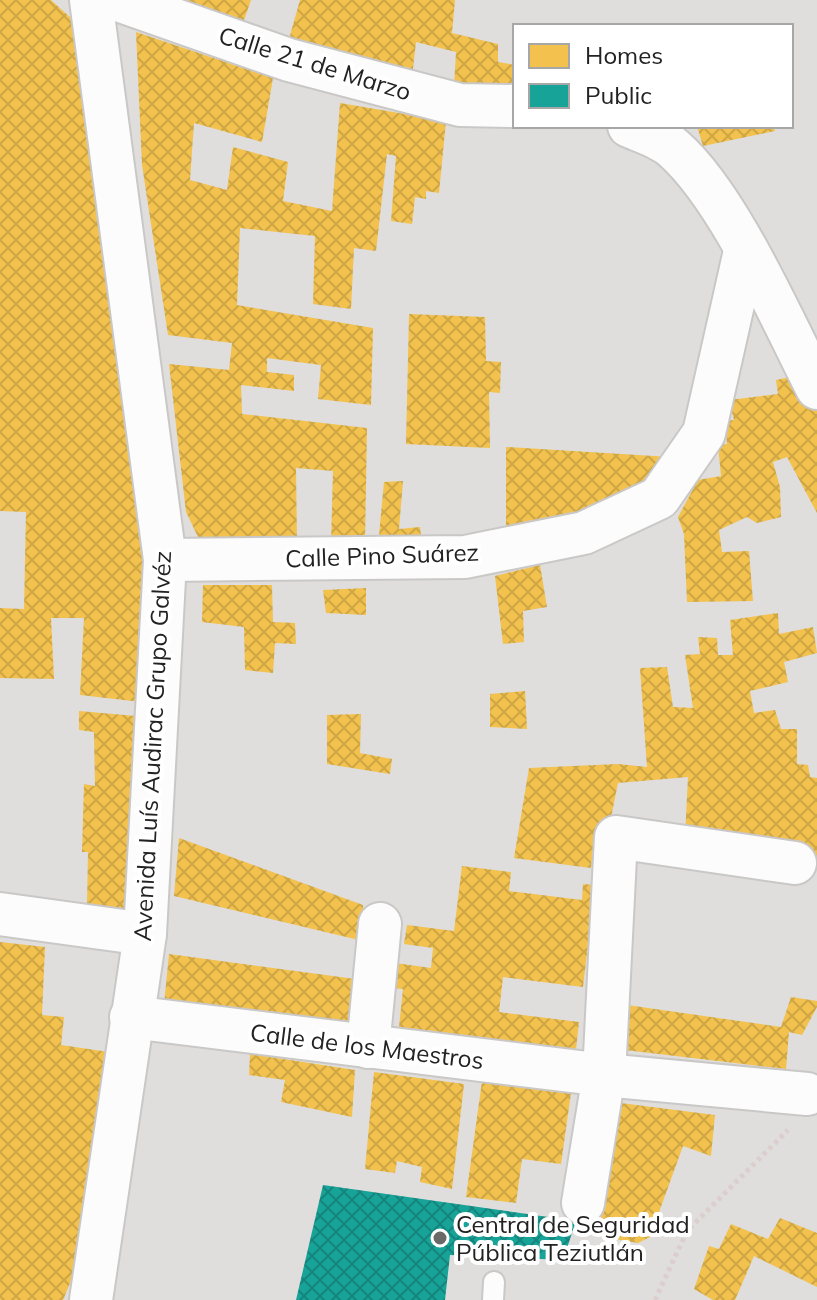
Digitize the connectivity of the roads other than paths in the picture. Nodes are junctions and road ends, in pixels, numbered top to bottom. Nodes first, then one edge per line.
1 (91, 0) edge
2 (118, 0) edge
3 (513, 106) edge
4 (633, 128) edge
5 (745, 251) junction
6 (817, 388) edge
7 (165, 560) junction
8 (795, 863) dead end
9 (0, 914) edge
10 (380, 924) dead end
11 (145, 934) junction
12 (131, 1017) junction
13 (368, 1047) junction
14 (604, 1075) junction
15 (807, 1094) road end
16 (583, 1203) dead end
17 (91, 1300) edge

1 - 7 street, Avenida Luís Audirac Grupo Galvéz
2 - 3 street, Calle 21 de Marzo
4 - 5 street
5 - 6 street
5 - 7 street, Calle Pino Suárez
7 - 11 street, Avenida Luís Audirac Grupo Galvéz
8 - 14 street
9 - 11 street
10 - 13 street
11 - 12 street, Avenida Luís Audirac Grupo Galvéz
12 - 13 street, Calle de los Maestros
12 - 17 street, Avenida Luís Audirac Grupo Galvéz
13 - 14 street, Calle de los Maestros
14 - 15 street, Calle de los Maestros
14 - 16 street

